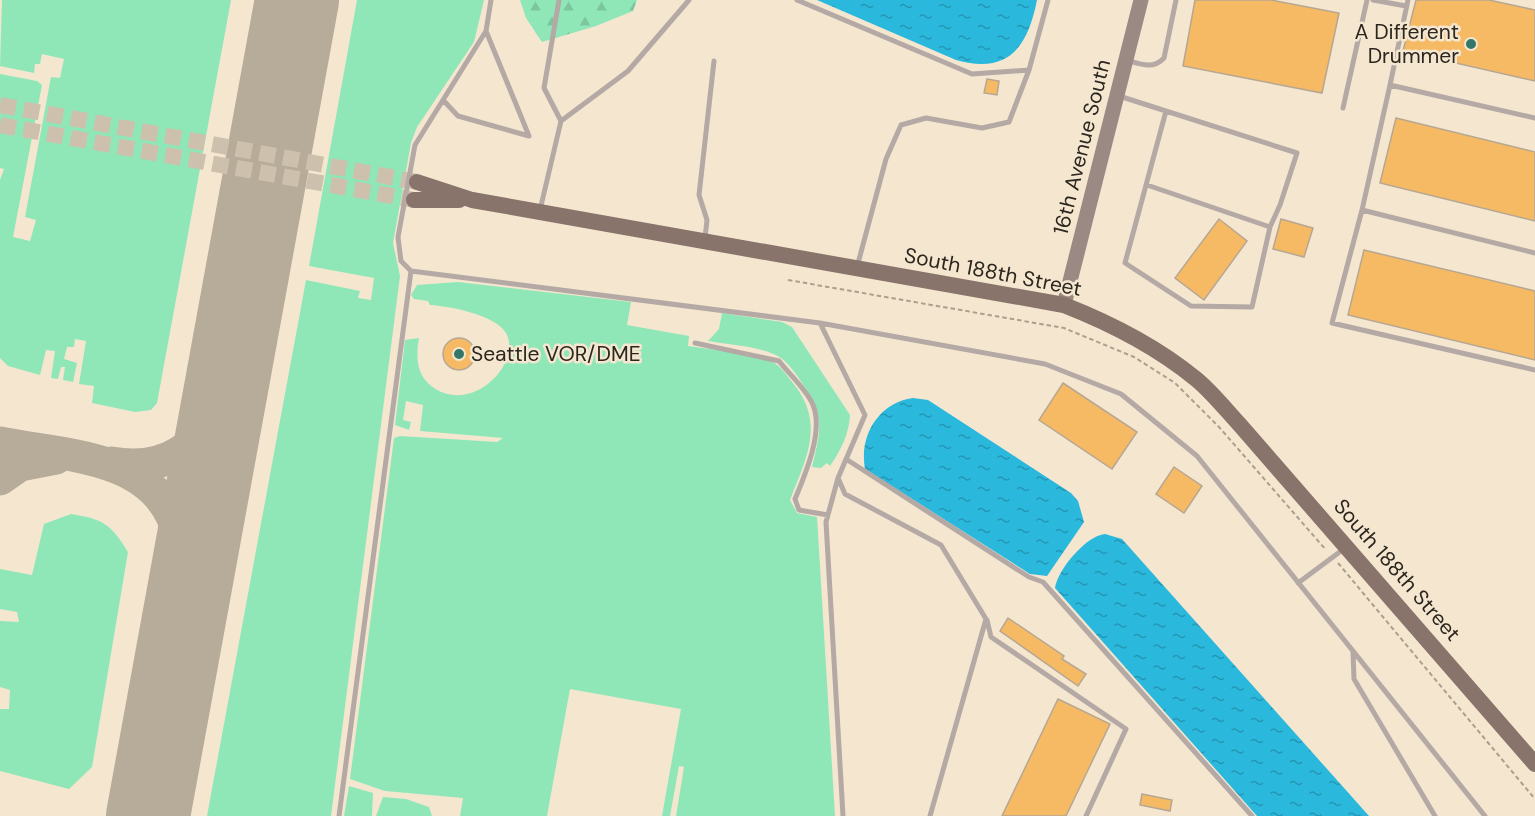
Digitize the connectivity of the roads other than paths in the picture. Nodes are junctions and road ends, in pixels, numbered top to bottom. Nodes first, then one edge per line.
1 (491, 0) edge
2 (559, 0) edge
3 (689, 0) edge
4 (797, 0) edge
5 (1048, 0) edge
6 (1141, 0) edge
7 (1176, 0) edge
8 (1367, 0) edge
9 (1373, 0) edge
10 (1407, 3) edge
11 (486, 31) junction
12 (1126, 60) junction
13 (714, 62) dead end
14 (1029, 70) junction
15 (1389, 85) junction
16 (1117, 96) junction
17 (443, 99) junction
18 (1343, 108) dead end
19 (1166, 111) junction
20 (1535, 118) edge
21 (561, 121) junction
22 (417, 182) tunnel mouth
23 (1147, 185) junction
24 (414, 200) tunnel mouth
25 (472, 200) junction
26 (1362, 210) junction
27 (540, 212) junction
28 (1270, 227) junction
29 (705, 241) junction
30 (1535, 253) edge
31 (856, 268) junction
32 (411, 271) junction
33 (1064, 305) junction
34 (820, 323) junction
35 (695, 343) dead end
36 (1535, 370) edge
37 (846, 459) junction
38 (838, 478) junction
39 (828, 515) junction
40 (1346, 547) junction
41 (1298, 583) junction
42 (986, 619) junction
43 (1353, 652) junction
44 (1535, 764) edge
45 (339, 816) edge
46 (843, 816) edge
47 (930, 816) edge
48 (1086, 816) edge
49 (1252, 816) edge
50 (1435, 816) edge
51 (1485, 816) edge

1 - 11 lane
2 - 21 lane
3 - 21 lane
4 - 14 lane
5 - 14 lane
6 - 12 street, 16th Avenue South
7 - 12 lane
8 - 18 lane
9 - 10 lane
10 - 15 lane
11 - 17 lane
11 - 17 lane
12 - 16 street, 16th Avenue South
13 - 29 lane
14 - 31 lane
15 - 20 lane
15 - 26 lane
16 - 19 lane
16 - 33 street, 16th Avenue South
17 - 32 lane
19 - 23 lane
19 - 28 lane
21 - 27 lane
22 - 25 main road, South 188th Street
23 - 28 lane
23 - 28 lane
24 - 25 main road, South 188th Street
25 - 27 main road, South 188th Street
26 - 30 lane
26 - 36 lane
27 - 29 main road, South 188th Street
29 - 31 main road, South 188th Street
31 - 33 main road, South 188th Street
32 - 34 lane
32 - 45 lane
33 - 40 main road, South 188th Street
34 - 37 lane
34 - 41 lane
35 - 39 lane
37 - 38 lane
37 - 49 lane
38 - 39 lane
38 - 42 lane
39 - 46 lane
40 - 41 lane
40 - 44 main road, South 188th Street
41 - 43 lane
42 - 47 lane
42 - 48 lane
43 - 50 lane
43 - 51 lane

